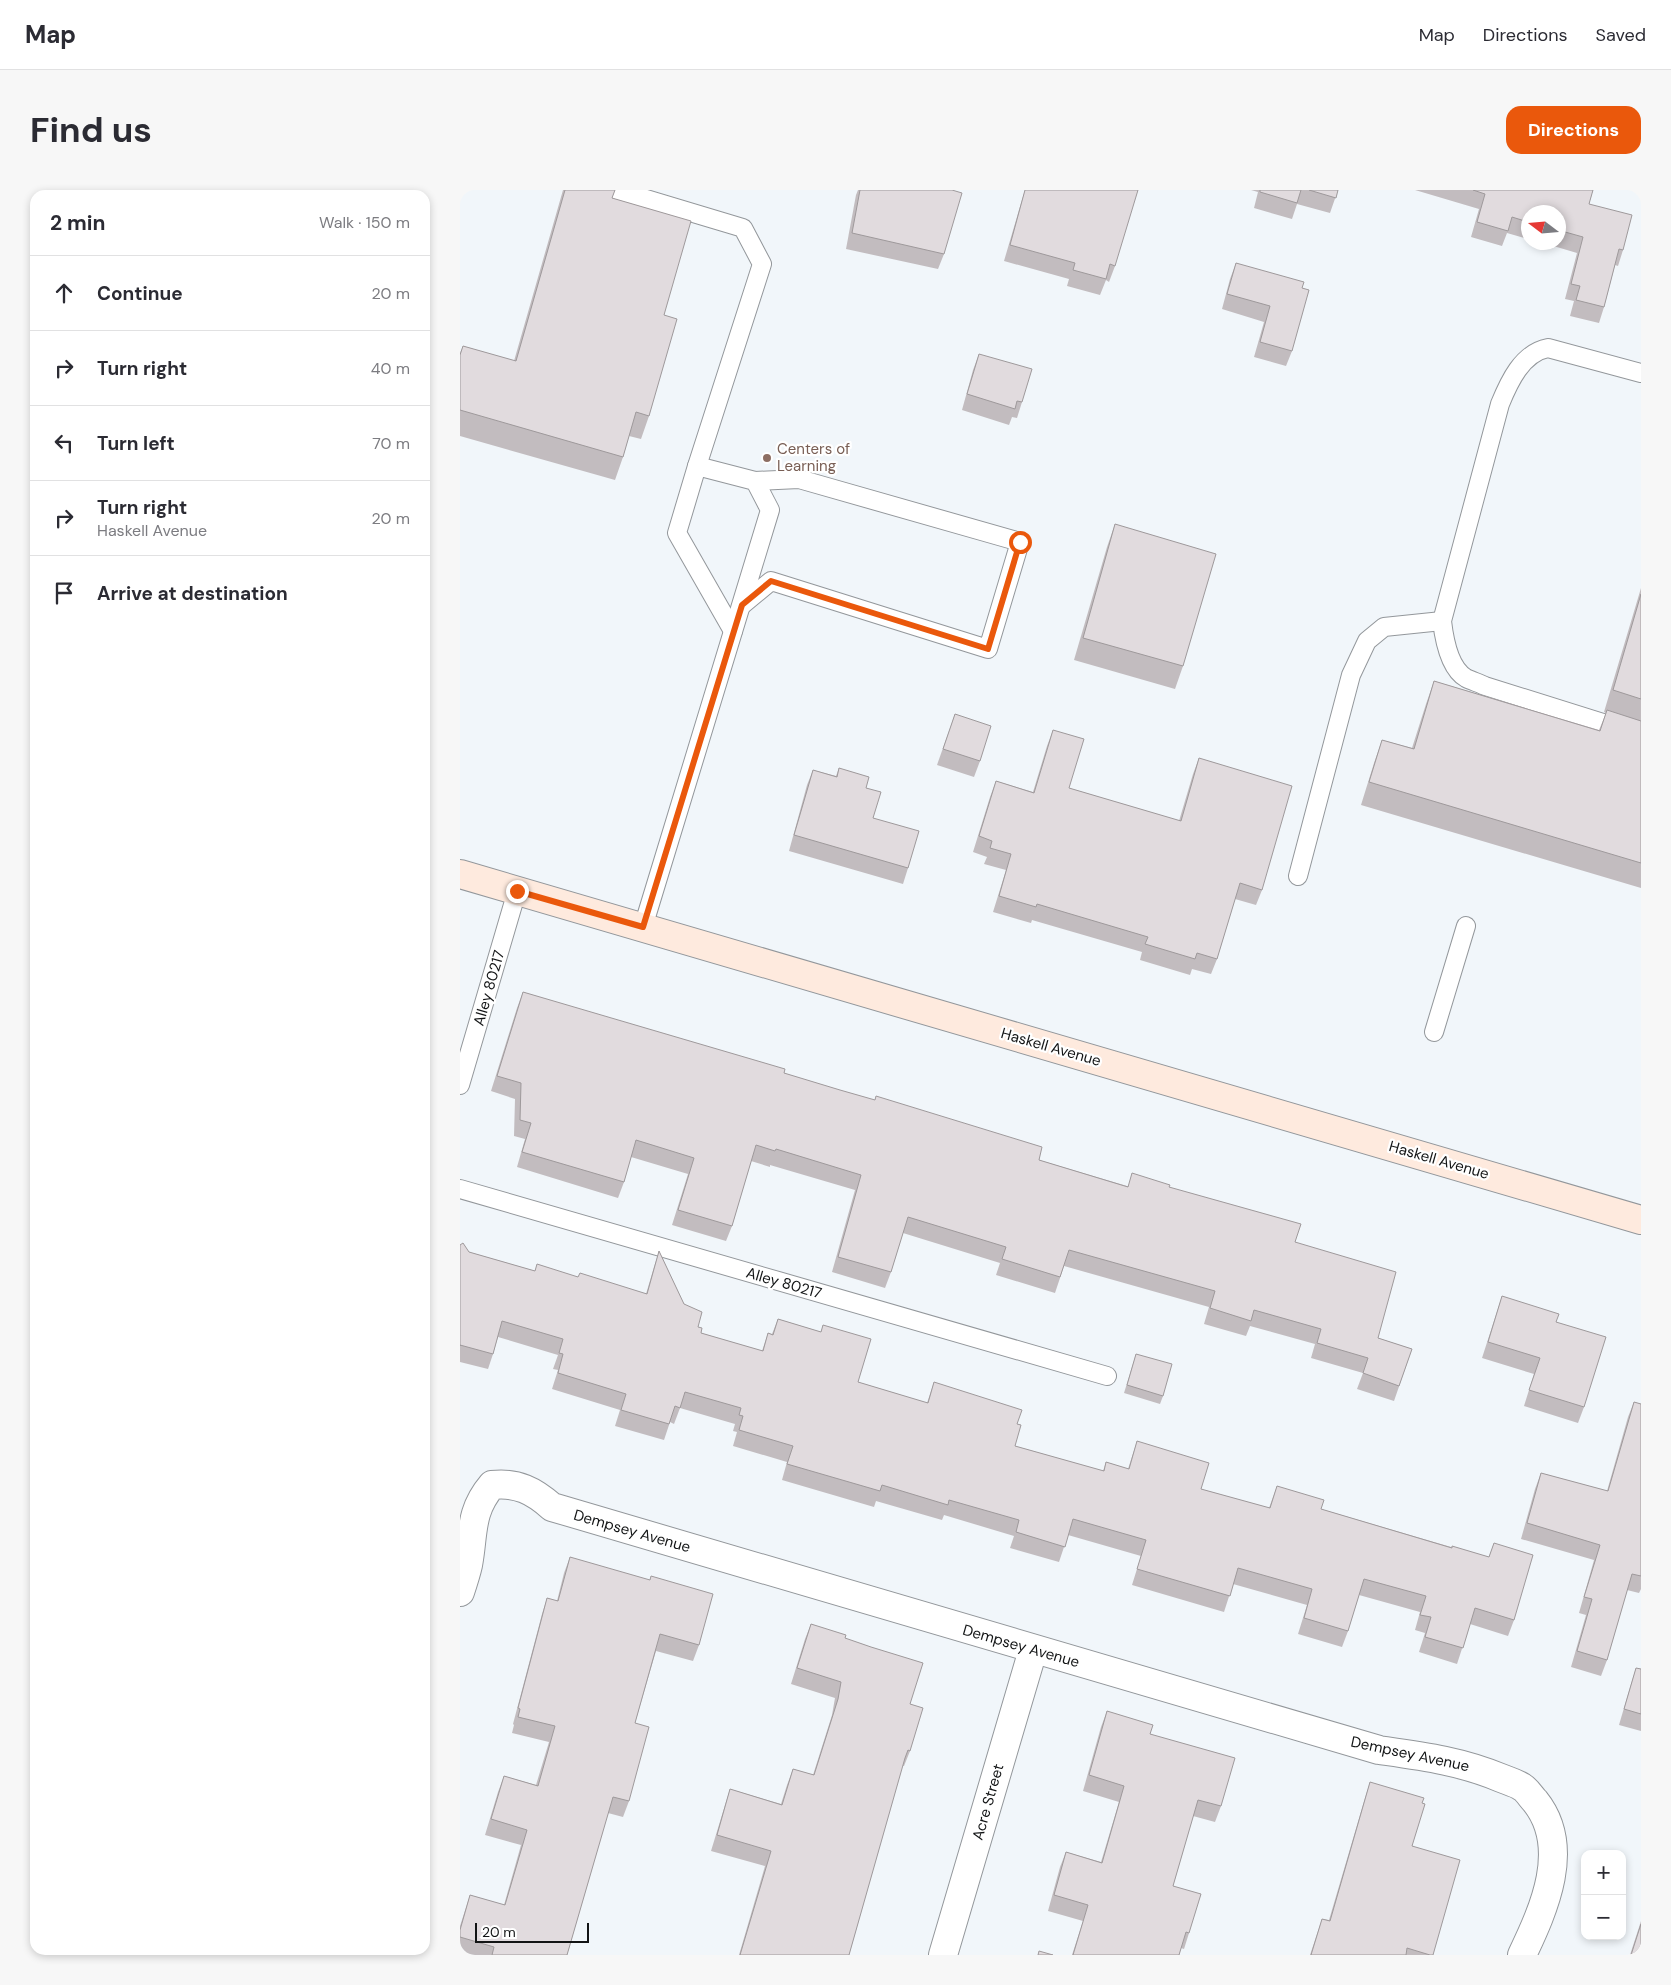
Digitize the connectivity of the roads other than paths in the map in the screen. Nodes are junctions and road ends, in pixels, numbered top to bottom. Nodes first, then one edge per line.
1 (616, 190) edge
2 (1641, 372) edge
3 (698, 466) junction
4 (755, 481) junction
5 (742, 605) junction
6 (1442, 620) junction
7 (734, 631) junction
8 (1641, 735) edge
9 (460, 874) edge
10 (1298, 876) dead end
11 (517, 891) junction
12 (1466, 926) dead end
13 (643, 927) junction
14 (1434, 1032) dead end
15 (460, 1085) edge
16 (460, 1189) edge
17 (1641, 1220) edge
18 (1107, 1376) dead end
19 (460, 1592) edge
20 (1033, 1650) junction
21 (943, 1955) edge
22 (1522, 1955) edge

1 - 3 lane
2 - 6 lane
3 - 4 lane
3 - 7 lane
4 - 5 lane
4 - 5 lane
5 - 7 lane
6 - 8 lane
6 - 10 lane
7 - 13 lane
9 - 11 main road, Haskell Avenue
11 - 13 main road, Haskell Avenue
11 - 15 lane, Alley 80217
12 - 14 lane
13 - 17 main road, Haskell Avenue
16 - 18 lane, Alley 80217
19 - 20 street, Dempsey Avenue
20 - 21 street, Acre Street
20 - 22 street, Dempsey Avenue

